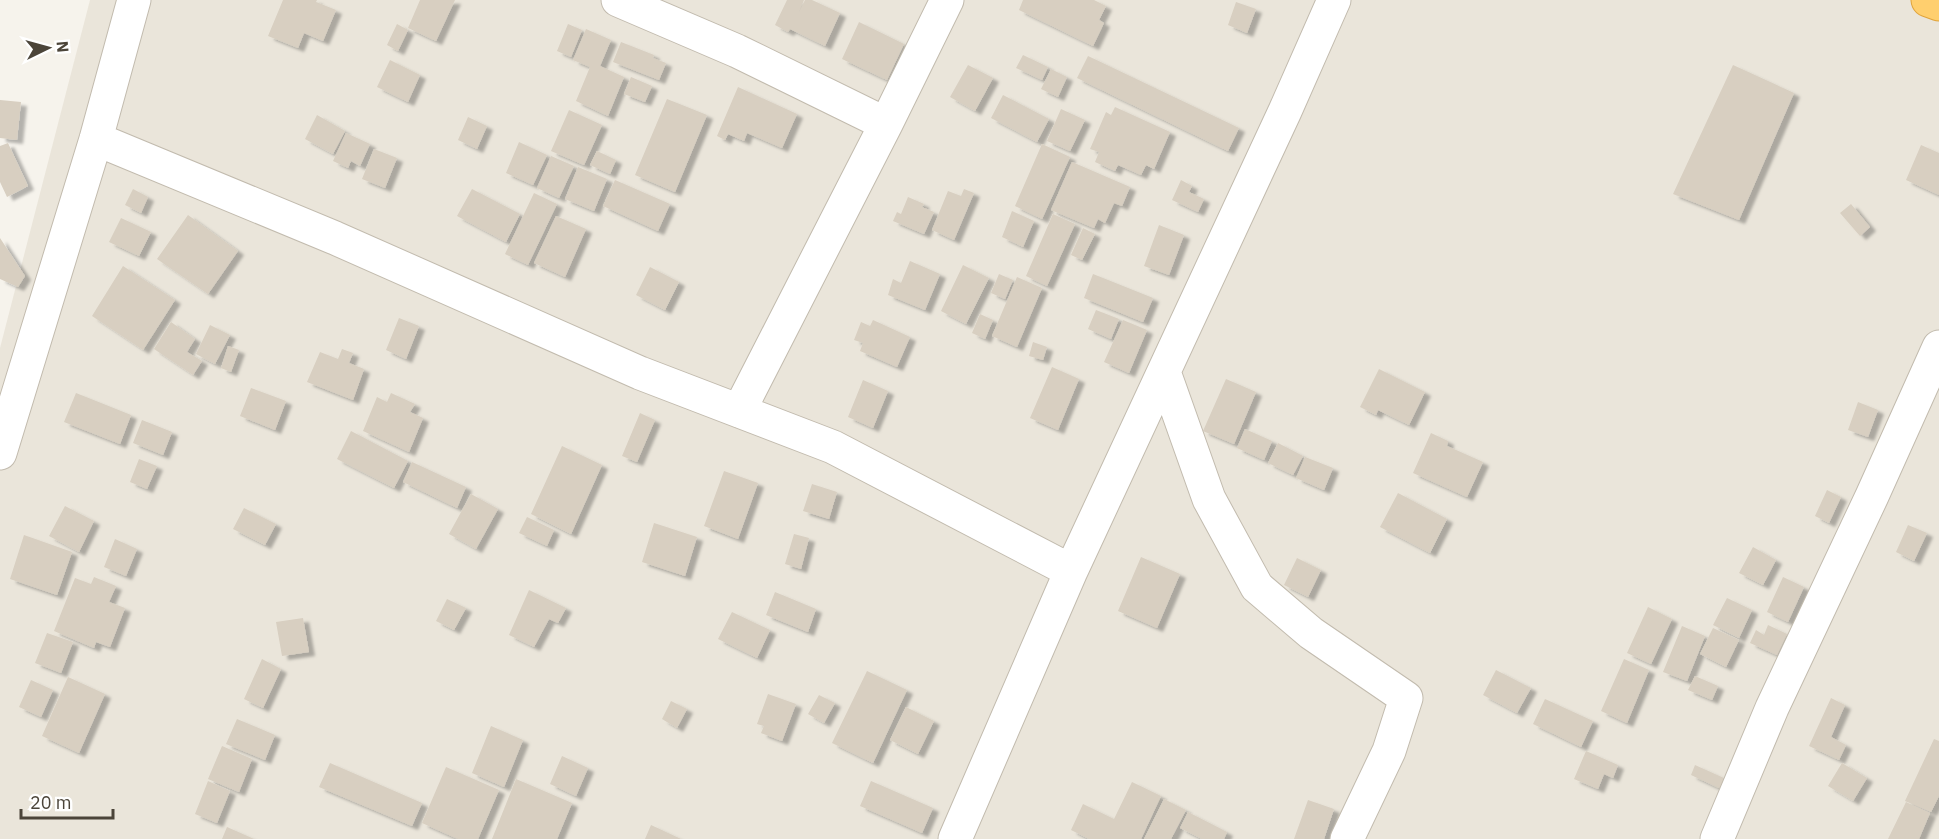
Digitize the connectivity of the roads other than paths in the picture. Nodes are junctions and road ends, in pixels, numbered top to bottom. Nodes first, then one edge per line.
1 (134, 0) edge
2 (618, 0) edge
3 (946, 0) edge
4 (1334, 0) edge
5 (1928, 0) edge
6 (1939, 4) edge
7 (886, 124) junction
8 (96, 139) junction
9 (1939, 347) edge
10 (1164, 372) junction
11 (739, 411) junction
12 (0, 453) edge
13 (1071, 572) junction
14 (955, 839) edge
15 (1347, 839) edge
16 (1717, 839) edge

1 - 8 street
2 - 7 street
3 - 7 street
4 - 10 street
5 - 6 highway
7 - 11 street
8 - 11 street
8 - 12 street
9 - 16 street
10 - 13 street
10 - 15 street
11 - 13 street
13 - 14 street

